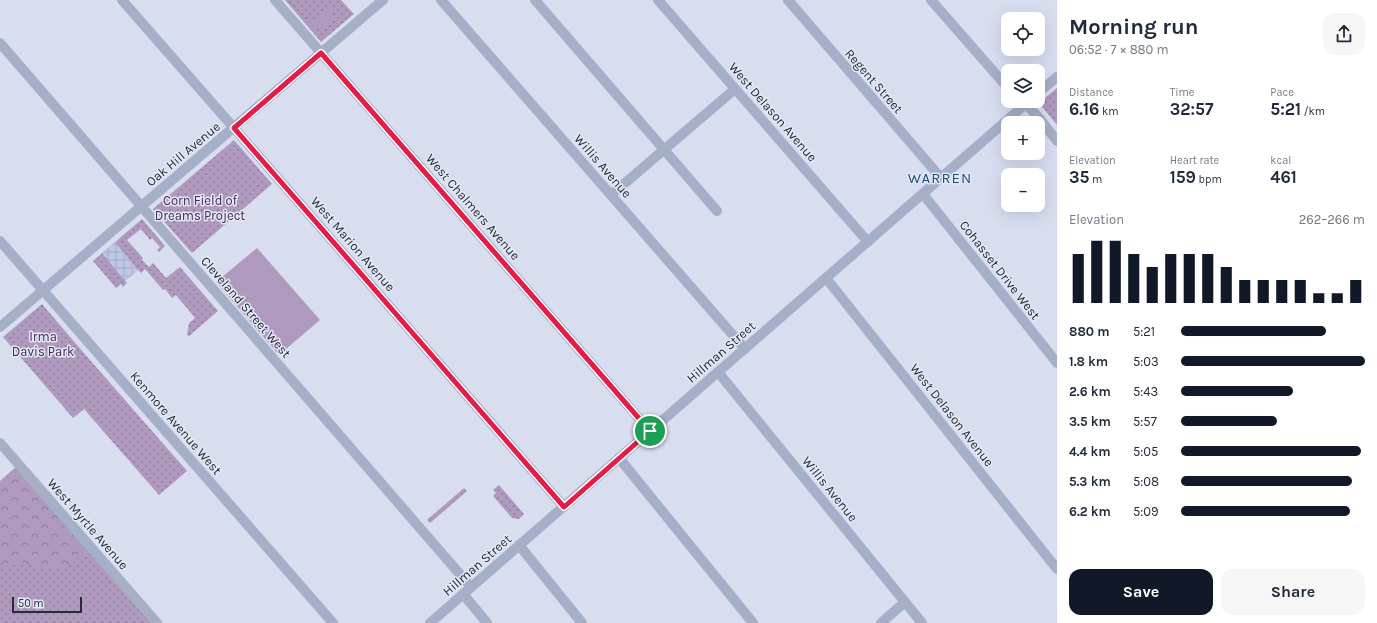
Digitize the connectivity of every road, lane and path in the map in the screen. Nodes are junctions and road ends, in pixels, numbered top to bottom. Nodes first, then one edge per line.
1 (122, 0) edge
2 (275, 0) edge
3 (383, 0) edge
4 (441, 0) edge
5 (535, 0) edge
6 (658, 0) edge
7 (788, 0) edge
8 (931, 0) edge
9 (0, 43) edge
10 (321, 53) junction
11 (1057, 77) edge
12 (1001, 80) edge
13 (1045, 87) edge
14 (736, 89) junction
15 (1019, 108) edge
16 (1031, 108) edge
17 (234, 128) junction
18 (1057, 141) edge
19 (664, 150) junction
20 (941, 178) junction
21 (923, 194) junction
22 (611, 195) junction
23 (142, 206) junction
24 (717, 211) dead end
25 (0, 241) edge
26 (868, 242) junction
27 (826, 278) junction
28 (43, 290) junction
29 (0, 327) edge
30 (745, 349) junction
31 (1057, 363) edge
32 (718, 372) junction
33 (650, 431) junction
34 (0, 443) edge
35 (619, 458) junction
36 (564, 507) junction
37 (519, 545) junction
38 (1057, 569) edge
39 (472, 587) junction
40 (464, 594) junction
41 (905, 602) junction
42 (157, 623) edge
43 (333, 623) edge
44 (430, 623) edge
45 (487, 623) edge
46 (582, 623) edge
47 (753, 623) edge
48 (881, 623) edge
49 (922, 623) edge

1 - 17 street, West Marion Avenue
2 - 10 street, West Chalmers Avenue
3 - 10 street, Oak Hill Avenue
4 - 22 street, Willis Avenue
5 - 19 street
6 - 14 street, West Delason Avenue
7 - 20 street, Regent Street
8 - 12 street
9 - 23 street, Cleveland Street West
10 - 17 street, Oak Hill Avenue
10 - 33 street, West Chalmers Avenue
11 - 13 street
14 - 19 street
14 - 26 street, West Delason Avenue
15 - 20 street, Hillman Street
16 - 18 street
17 - 23 street, Oak Hill Avenue
17 - 36 street, West Marion Avenue
19 - 22 street
19 - 24 street
20 - 21 street, Hillman Street
21 - 26 street, Hillman Street
21 - 31 street, Cohasset Drive West
22 - 30 street, Willis Avenue
23 - 28 street, Oak Hill Avenue
23 - 39 street, Cleveland Street West
25 - 28 street, Kenmore Avenue West
26 - 27 street, Hillman Street
27 - 30 street, Hillman Street
27 - 38 street, West Delason Avenue
28 - 29 street, Oak Hill Avenue
28 - 43 street, Kenmore Avenue West
30 - 32 street, Hillman Street
32 - 33 street, Hillman Street
32 - 41 street, Willis Avenue
33 - 35 street, Hillman Street
34 - 42 street, West Myrtle Avenue
35 - 36 street, Hillman Street
35 - 47 street
36 - 37 street, Hillman Street
37 - 39 street, Hillman Street
37 - 46 street
39 - 40 street, Hillman Street
40 - 44 street, Hillman Street
40 - 45 street
41 - 48 street
41 - 49 street, Willis Avenue

